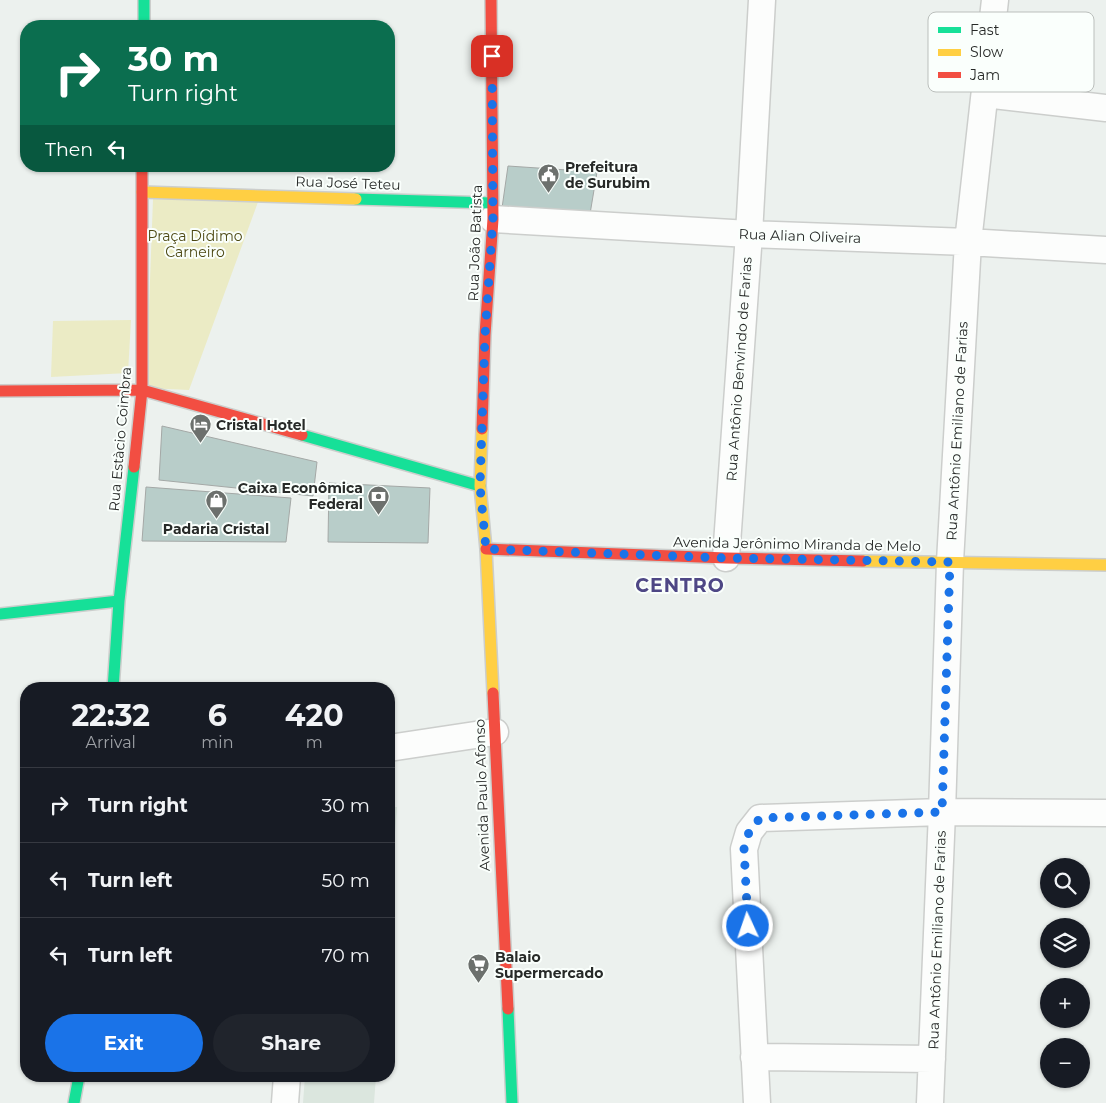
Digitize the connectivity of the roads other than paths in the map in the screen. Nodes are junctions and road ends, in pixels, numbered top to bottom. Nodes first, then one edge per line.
1 (144, 0) edge
2 (491, 0) edge
3 (762, 0) edge
4 (144, 20) edge
5 (985, 94) joint
6 (1106, 108) edge
7 (142, 172) edge
8 (142, 192) junction
9 (493, 211) junction
10 (749, 234) junction
11 (968, 242) junction
12 (1106, 250) edge
13 (142, 390) junction
14 (0, 391) edge
15 (480, 486) junction
16 (486, 549) junction
17 (726, 558) junction
18 (950, 562) junction
19 (1106, 565) edge
20 (118, 601) junction
21 (0, 614) edge
22 (113, 682) edge
23 (495, 732) junction
24 (395, 747) edge
25 (942, 812) junction
26 (1106, 813) edge
27 (754, 1058) junction
28 (932, 1059) junction
29 (78, 1082) edge
30 (287, 1082) edge
31 (74, 1103) edge
32 (285, 1103) edge
33 (512, 1103) edge
34 (757, 1103) edge
35 (930, 1103) edge

1 - 4 main road
2 - 9 main road, Rua João Batista
3 - 10 street, Rua Antônio Benvindo de Farias
5 - 6 street
5 - 11 street, Rua Antônio Emiliano de Farias
7 - 8 main road, Rua Estàcio Coimbra
8 - 9 main road, Rua José Teteu
8 - 13 main road, Rua Estàcio Coimbra
9 - 10 street, Rua Alian Oliveira
9 - 15 main road, Rua João Batista
10 - 11 street, Rua Alian Oliveira
10 - 17 street, Rua Antônio Benvindo de Farias
11 - 12 street, Rua Alian Oliveira
11 - 18 street, Rua Antônio Emiliano de Farias
13 - 14 main road
13 - 15 main road
13 - 20 main road, Rua Estàcio Coimbra
15 - 16 main road, Avenida Paulo Afonso
16 - 17 main road, Avenida Jerônimo Miranda de Melo
16 - 23 main road, Avenida Paulo Afonso
17 - 18 main road, Avenida Jerônimo Miranda de Melo
18 - 19 main road, Avenida Jerônimo Miranda de Melo
18 - 25 street, Rua Antônio Emiliano de Farias
20 - 21 main road
20 - 22 main road, Rua Estàcio Coimbra
23 - 24 street
23 - 33 main road, Avenida Paulo Afonso
25 - 26 street
25 - 27 street
25 - 28 street, Rua Antônio Emiliano de Farias
27 - 28 street
27 - 34 street
28 - 35 street, Rua Antônio Emiliano de Farias
29 - 31 main road
30 - 32 street

